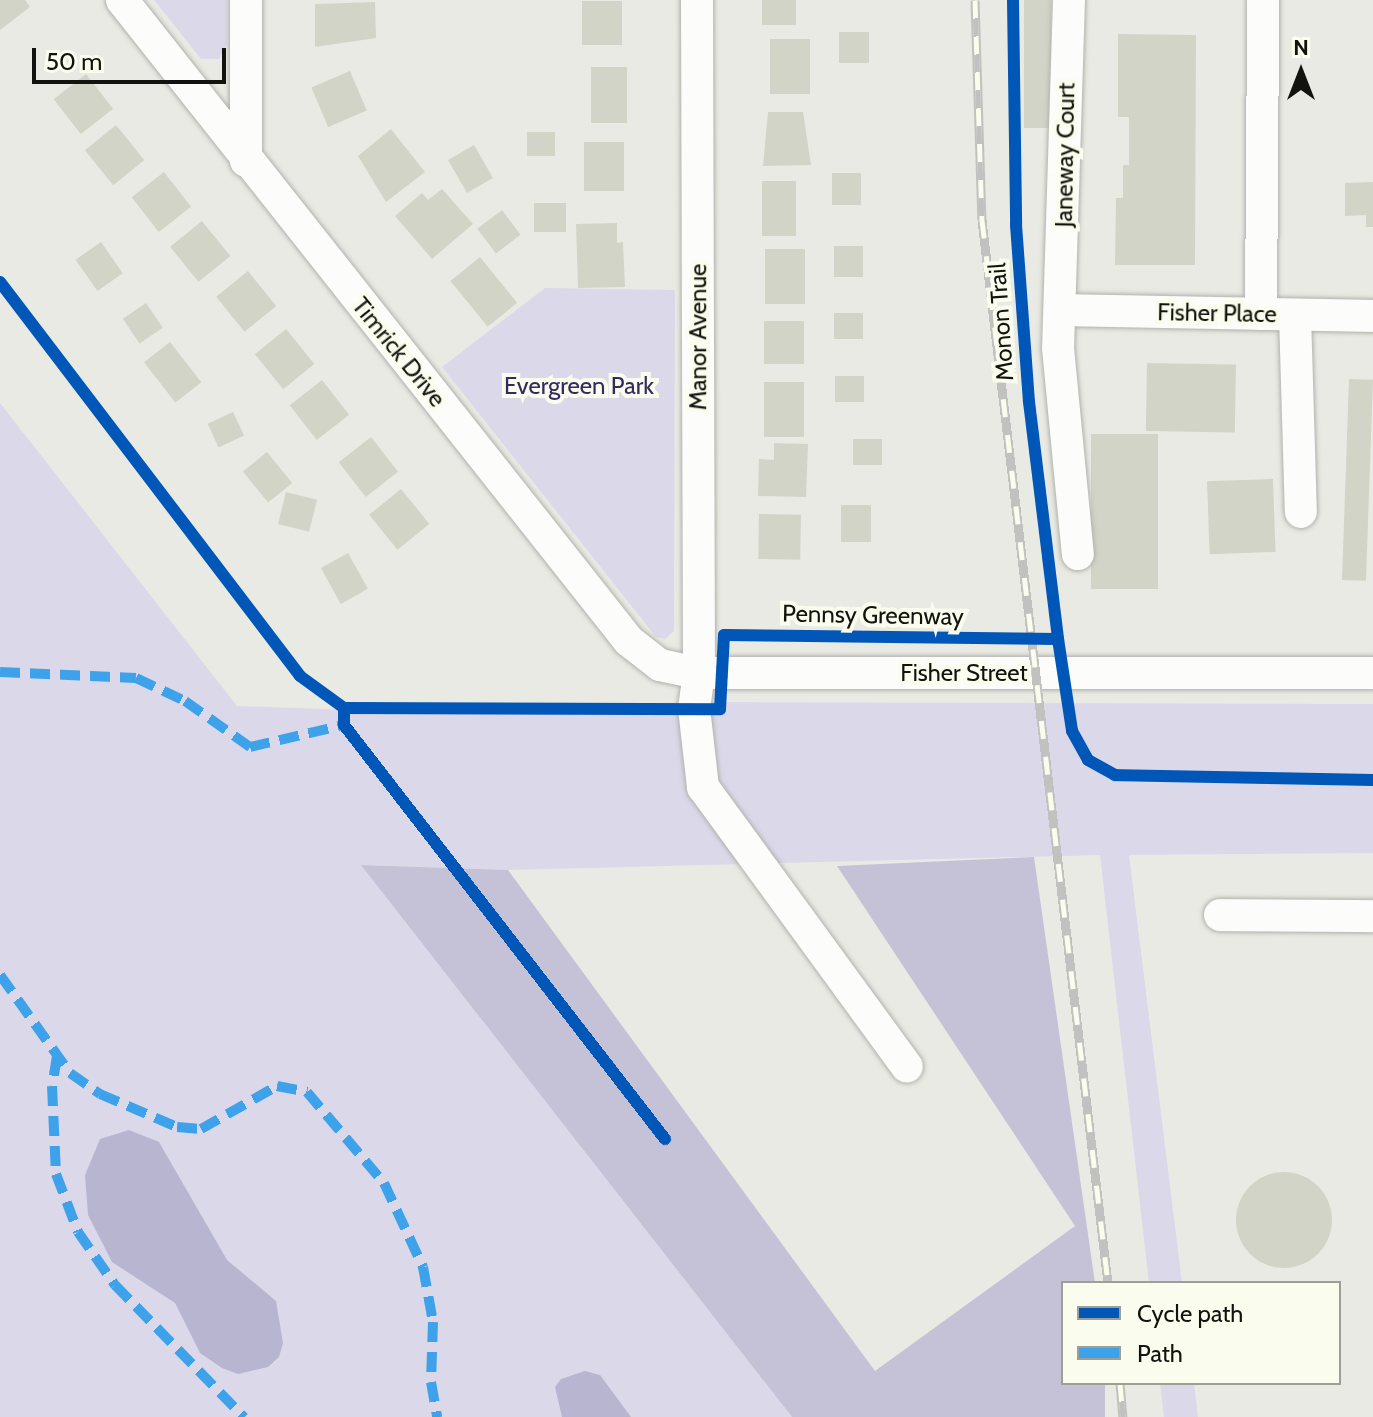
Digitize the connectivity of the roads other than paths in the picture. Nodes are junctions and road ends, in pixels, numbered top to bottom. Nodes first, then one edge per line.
1 (122, 0) edge
2 (246, 0) edge
3 (697, 0) edge
4 (1069, 0) edge
5 (1263, 0) edge
6 (246, 161) junction
7 (1062, 310) junction
8 (1261, 314) junction
9 (1295, 315) junction
10 (1373, 316) edge
11 (1301, 512) dead end
12 (1078, 554) dead end
13 (699, 673) junction
14 (1373, 673) edge
15 (1220, 915) dead end
16 (1373, 916) edge
17 (907, 1067) dead end

1 - 6 street, Timrick Drive
2 - 6 street
3 - 13 street, Manor Avenue
4 - 7 street, Janeway Court
5 - 8 street
6 - 13 street, Timrick Drive
7 - 8 street, Fisher Place
7 - 12 street, Janeway Court
8 - 9 street, Fisher Place
9 - 10 street, Fisher Place
9 - 11 street
13 - 14 street, Fisher Street
13 - 17 street, Manor Avenue
15 - 16 street

